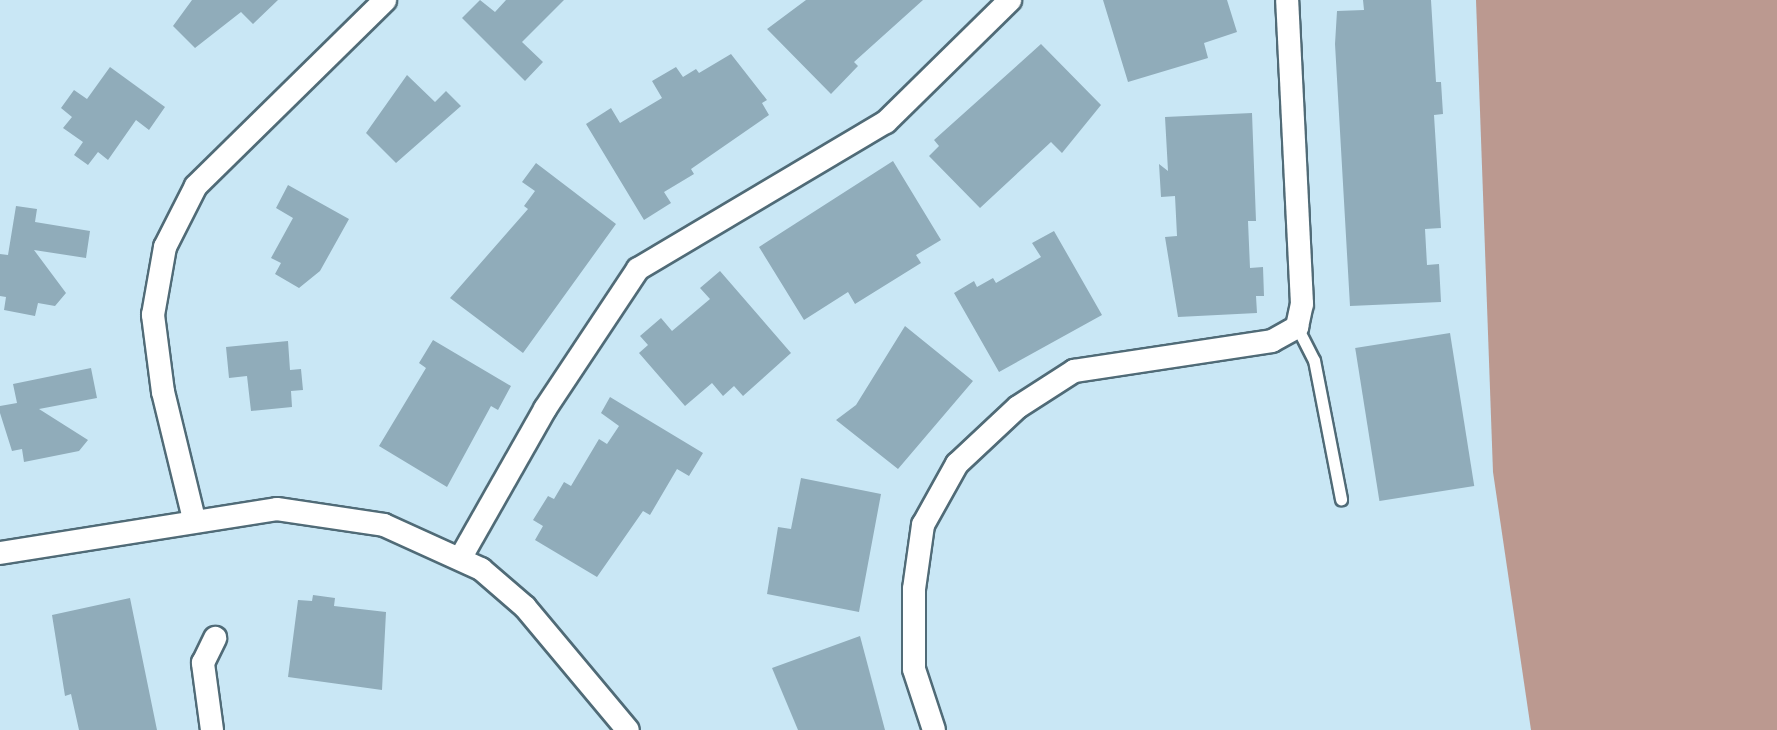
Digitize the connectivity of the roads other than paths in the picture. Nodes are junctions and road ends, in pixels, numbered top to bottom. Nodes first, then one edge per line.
1 (385, 0) edge
2 (1010, 0) edge
3 (1287, 0) edge
4 (1297, 327) junction
5 (1341, 499) dead end
6 (194, 519) junction
7 (0, 553) edge
8 (461, 557) junction
9 (215, 638) dead end
10 (212, 730) edge
11 (628, 730) edge
12 (934, 730) edge

1 - 6 street
2 - 8 street
3 - 4 street
4 - 5 lane
4 - 12 street
6 - 7 street
6 - 8 street
8 - 11 street
9 - 10 street

